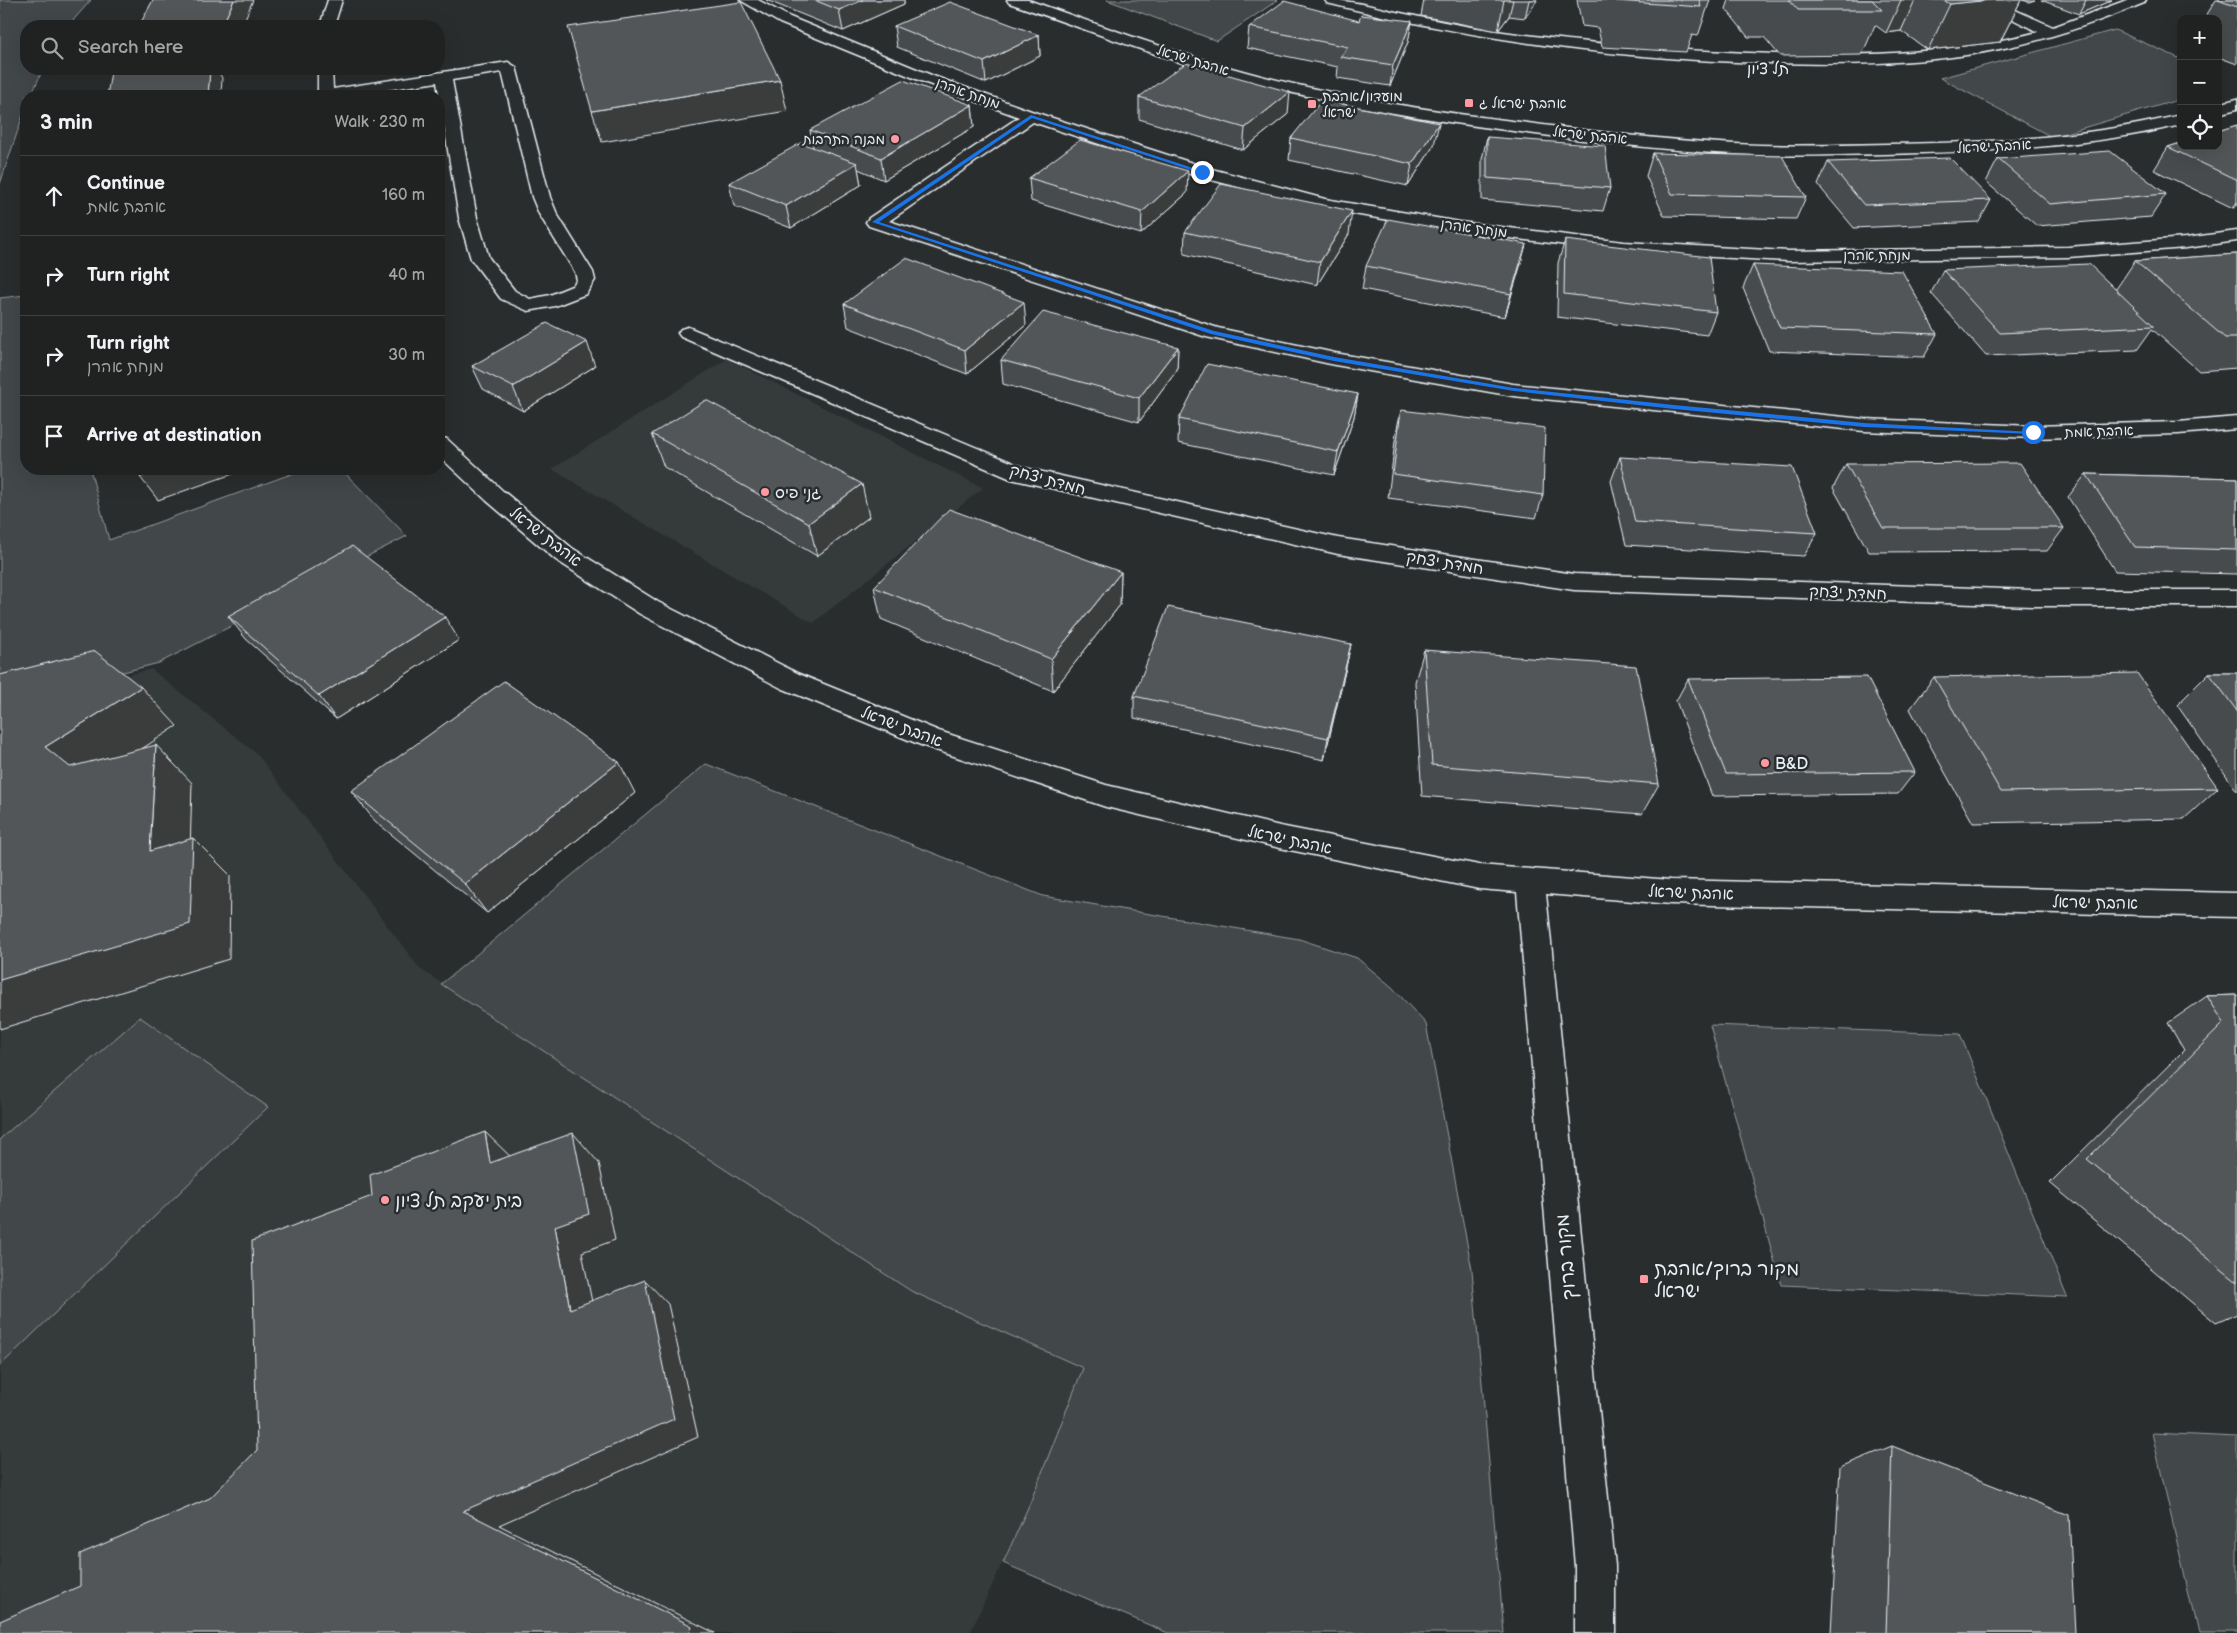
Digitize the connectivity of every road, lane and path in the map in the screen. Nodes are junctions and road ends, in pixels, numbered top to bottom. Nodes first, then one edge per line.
1 (335, 0) edge
2 (747, 0) edge
3 (1014, 0) edge
4 (1332, 0) edge
5 (1982, 0) edge
6 (2139, 0) edge
7 (329, 20) edge
8 (2051, 32) junction
9 (325, 75) edge
10 (444, 76) junction
11 (326, 90) edge
12 (361, 90) edge
13 (2237, 104) edge
14 (2222, 108) edge
15 (1031, 116) junction
16 (2177, 121) edge
17 (2237, 236) edge
18 (688, 334) dead end
19 (2237, 423) edge
20 (445, 450) edge
21 (2237, 598) edge
22 (1530, 881) junction
23 (2237, 905) edge
24 (1595, 1633) edge

1 - 7 street
2 - 15 street, מנחת אהרן
3 - 16 street, אהבת ישראל
4 - 8 street
5 - 8 street
6 - 8 street
9 - 11 street
10 - 10 street
10 - 12 street
13 - 14 street
15 - 17 street, מנחת אהרן
15 - 19 street, אהבת אמת
18 - 21 street, חמדת יצחק
20 - 22 street, אהבת ישראל
22 - 23 street, אהבת ישראל
22 - 24 street, מקור ברוך

